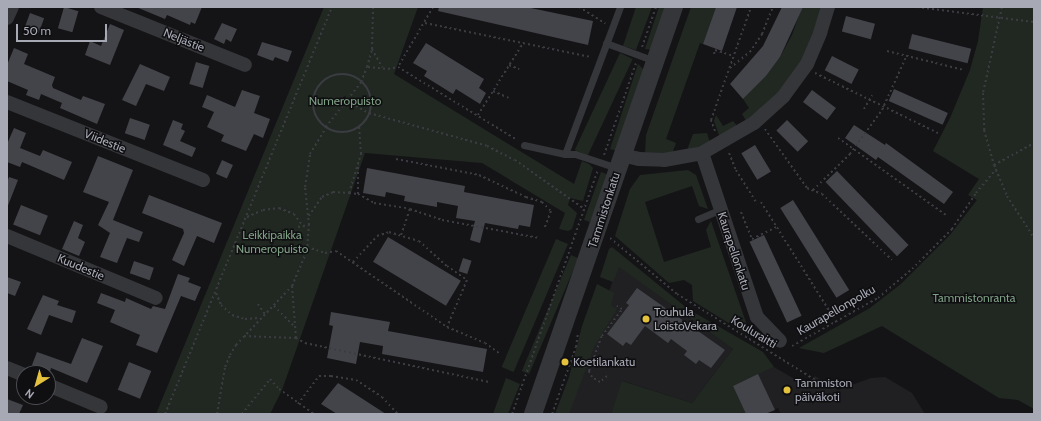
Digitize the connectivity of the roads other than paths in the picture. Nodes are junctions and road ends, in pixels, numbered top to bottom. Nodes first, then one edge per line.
1 (12, 7) edge
2 (101, 7) edge
3 (620, 7) edge
4 (674, 7) edge
5 (828, 7) edge
6 (7, 18) edge
7 (606, 43) junction
8 (647, 58) junction
9 (244, 65) dead end
10 (7, 102) edge
11 (524, 145) road end
12 (702, 153) junction
13 (565, 154) junction
14 (614, 162) junction
15 (202, 180) dead end
16 (721, 210) junction
17 (698, 219) dead end
18 (7, 236) edge
19 (156, 298) dead end
20 (780, 341) road end
21 (56, 388) edge
22 (101, 407) dead end
23 (533, 414) edge

1 - 6 street
2 - 9 street, Neljästie
3 - 7 lane
4 - 8 street, Tammistonkatu
5 - 12 street
7 - 8 lane
7 - 13 lane
8 - 14 street, Tammistonkatu
10 - 15 street, Viidestie
11 - 13 lane
12 - 14 street
12 - 16 street, Kaurapellonkatu
13 - 14 lane
14 - 23 street, Tammistonkatu
16 - 17 lane
16 - 20 street, Kaurapellonkatu
18 - 19 street, Kuudestie
21 - 22 street

